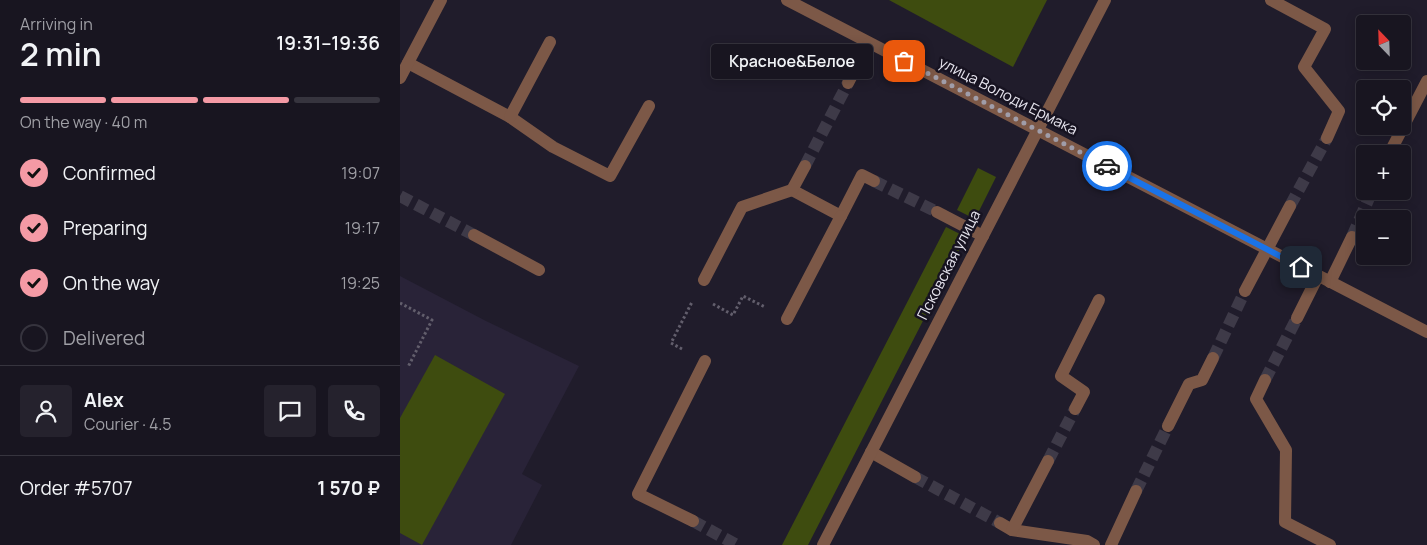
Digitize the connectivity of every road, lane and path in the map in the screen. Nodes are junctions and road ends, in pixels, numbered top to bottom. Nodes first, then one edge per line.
1 (441, 0) edge
2 (787, 0) edge
3 (1105, 0) edge
4 (1271, 0) edge
5 (550, 42) dead end
6 (869, 43) junction
7 (408, 63) junction
8 (400, 78) edge
9 (1427, 81) edge
10 (848, 83) tunnel mouth
11 (649, 106) dead end
12 (510, 117) junction
13 (1037, 130) junction
14 (1327, 138) tunnel mouth
15 (1394, 145) edge
16 (806, 166) tunnel mouth
17 (874, 180) tunnel mouth
18 (792, 190) junction
19 (1290, 206) tunnel mouth
20 (937, 212) tunnel mouth
21 (841, 216) junction
22 (474, 234) tunnel mouth
23 (983, 236) junction
24 (1352, 237) tunnel mouth
25 (1267, 249) junction
26 (539, 270) dead end
27 (1318, 276) junction
28 (704, 280) dead end
29 (1330, 282) junction
30 (1245, 291) tunnel mouth
31 (695, 296) dead end
32 (1099, 300) dead end
33 (400, 303) edge
34 (710, 303) dead end
35 (1297, 318) tunnel mouth
36 (787, 319) joint
37 (1427, 332) edge
38 (1213, 358) tunnel mouth
39 (705, 361) joint
40 (408, 367) dead end
41 (1265, 380) tunnel mouth
42 (1075, 410) tunnel mouth
43 (1168, 426) tunnel mouth
44 (871, 452) junction
45 (1048, 461) tunnel mouth
46 (915, 477) tunnel mouth
47 (1136, 491) tunnel mouth
48 (692, 521) tunnel mouth
49 (1000, 522) tunnel mouth
50 (1012, 530) junction
51 (1326, 544) edge
52 (823, 545) edge
53 (1094, 545) edge
54 (1111, 545) edge

1 - 7 street
2 - 6 street, улица Володи Ермака
3 - 13 street, Псковская улица
4 - 14 street
5 - 12 street
6 - 10 street
6 - 13 street, улица Володи Ермака
7 - 8 street
7 - 12 street
9 - 15 street
11 - 12 street
13 - 23 street, Псковская улица
13 - 25 street, улица Володи Ермака
16 - 18 street
17 - 21 street
18 - 21 street
18 - 28 street
19 - 25 street
20 - 23 street
21 - 36 street
22 - 26 street
23 - 44 street, Псковская улица
24 - 29 street
25 - 27 street, улица Володи Ермака
25 - 30 street
27 - 29 street, улица Володи Ермака
27 - 35 street
29 - 37 street, улица Володи Ермака
31 - 39 path
32 - 42 street
33 - 40 path
34 - 36 path
38 - 43 street
39 - 48 street
41 - 51 street
44 - 46 street
44 - 52 street, Псковская улица
45 - 50 street
47 - 54 street
49 - 50 street
50 - 53 street

